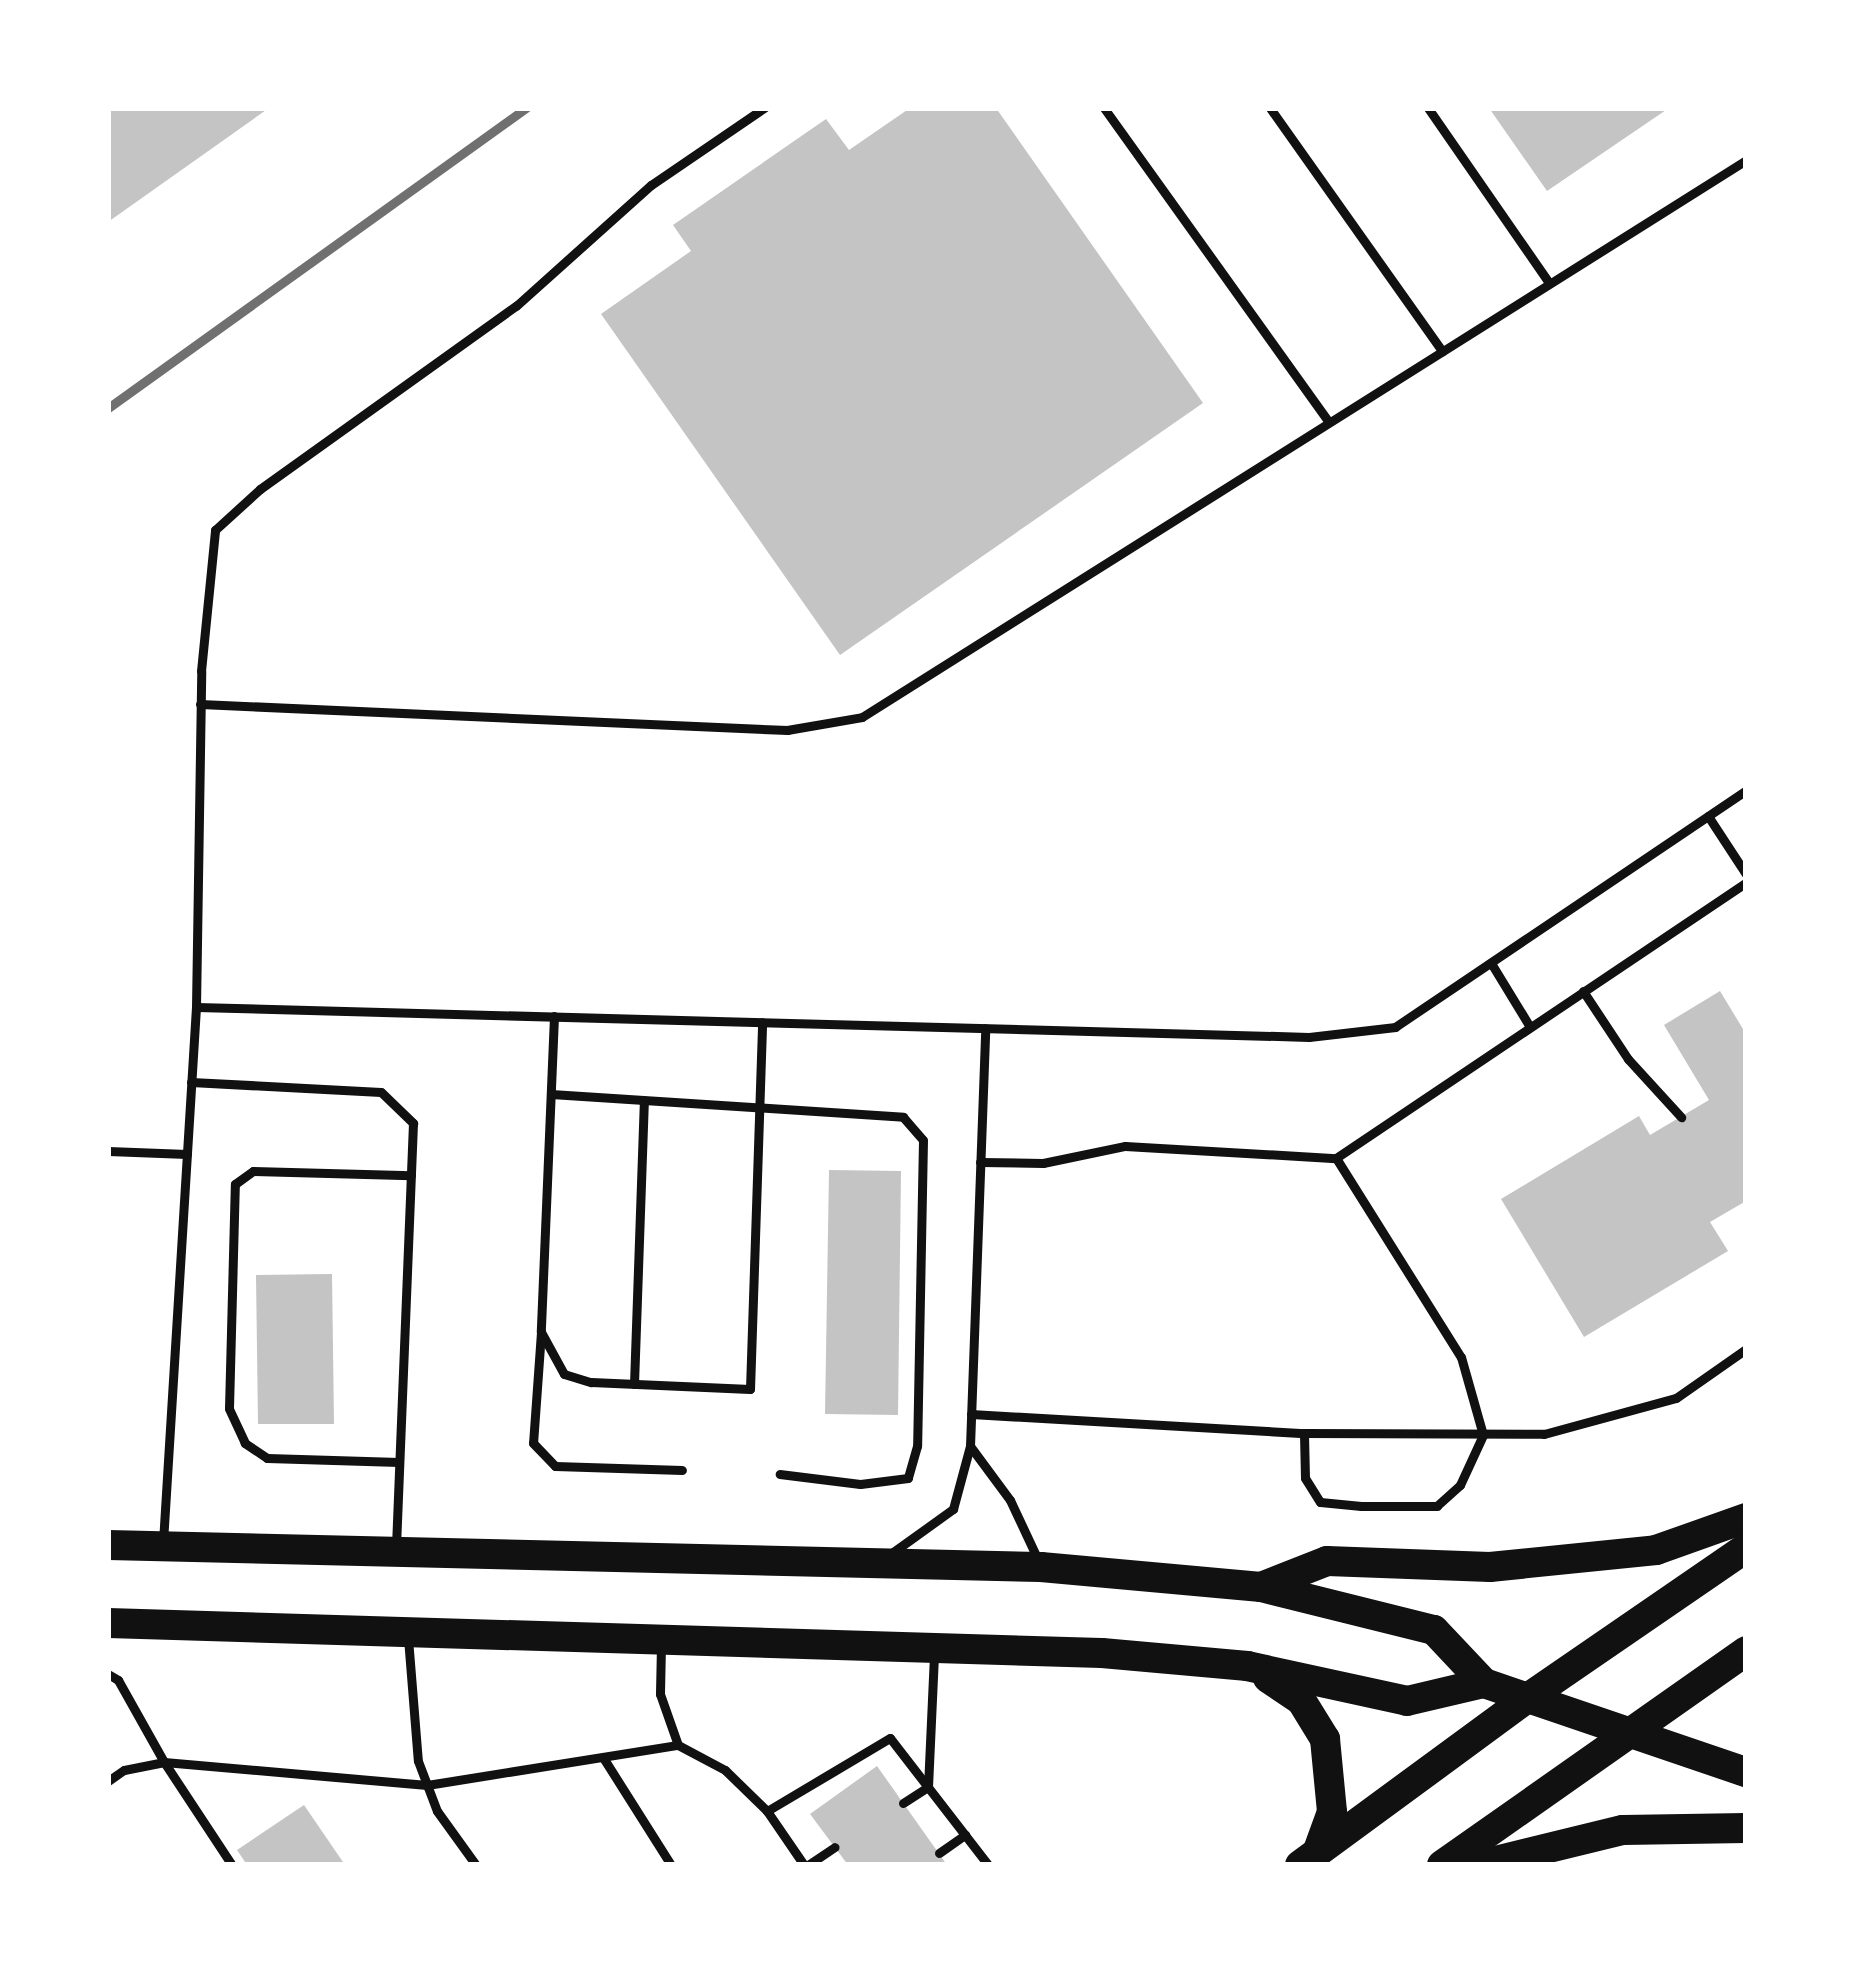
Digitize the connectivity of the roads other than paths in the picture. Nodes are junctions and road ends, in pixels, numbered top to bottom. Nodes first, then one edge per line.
1 (764, 108) edge
2 (1104, 108) edge
3 (1270, 108) edge
4 (1428, 108) edge
5 (1746, 160) edge
6 (1549, 283) junction
7 (1442, 351) junction
8 (1329, 422) junction
9 (200, 704) junction
10 (1746, 790) edge
11 (1708, 816) junction
12 (1746, 878) edge
13 (1491, 963) junction
14 (1583, 992) junction
15 (196, 1006) junction
16 (554, 1016) junction
17 (762, 1022) junction
18 (1530, 1027) junction
19 (985, 1028) junction
20 (191, 1082) junction
21 (551, 1094) junction
22 (644, 1100) junction
23 (759, 1108) junction
24 (1681, 1117) dead end
25 (108, 1151) edge
26 (187, 1154) junction
27 (1336, 1158) junction
28 (980, 1162) junction
29 (412, 1175) junction
30 (541, 1332) junction
31 (1746, 1348) edge
32 (634, 1384) junction
33 (971, 1414) junction
34 (1304, 1433) junction
35 (1483, 1436) junction
36 (970, 1446) junction
37 (399, 1462) junction
38 (682, 1470) dead end
39 (780, 1474) dead end
40 (1746, 1518) edge
41 (108, 1545) edge
42 (162, 1547) junction
43 (1746, 1548) edge
44 (396, 1553) junction
45 (874, 1565) junction
46 (1041, 1567) junction
47 (1261, 1587) junction
48 (108, 1623) edge
49 (408, 1632) junction
50 (661, 1640) junction
51 (934, 1648) junction
52 (1746, 1651) edge
53 (1247, 1666) junction
54 (108, 1674) edge
55 (1484, 1683) junction
56 (1526, 1699) junction
57 (1627, 1734) junction
58 (678, 1745) junction
59 (604, 1759) junction
60 (164, 1762) junction
61 (1746, 1772) edge
62 (108, 1781) edge
63 (427, 1785) junction
64 (928, 1787) junction
65 (903, 1804) dead end
66 (767, 1811) junction
67 (1746, 1828) edge
68 (965, 1835) junction
69 (835, 1847) dead end
70 (939, 1853) dead end
71 (1309, 1859) edge
72 (232, 1865) edge
73 (476, 1865) edge
74 (671, 1865) edge
75 (806, 1865) edge
76 (988, 1865) edge
77 (1442, 1865) edge
78 (1479, 1865) edge

1 - 9 lane
2 - 8 lane
3 - 7 lane
4 - 6 lane
5 - 6 lane
6 - 7 lane
7 - 8 lane
8 - 9 lane
9 - 15 lane
10 - 11 lane
11 - 12 lane
11 - 13 lane
12 - 14 lane
13 - 18 lane
13 - 19 lane
14 - 18 lane
14 - 24 lane
15 - 16 lane
15 - 20 lane
16 - 17 lane
16 - 21 lane
17 - 19 lane
17 - 23 lane
18 - 27 lane
19 - 28 lane
20 - 26 lane
20 - 29 lane
21 - 22 lane
21 - 30 lane
22 - 23 lane
22 - 32 lane
23 - 32 lane
23 - 39 lane
25 - 26 lane
26 - 42 lane
27 - 28 lane
27 - 35 lane
28 - 33 lane
29 - 37 lane
29 - 37 lane
30 - 32 lane
30 - 38 lane
31 - 35 lane
33 - 34 lane
33 - 36 lane
34 - 35 lane
34 - 35 lane
36 - 45 lane
36 - 46 lane
37 - 44 lane
40 - 47 main road
41 - 42 main road
42 - 44 main road
43 - 56 main road
44 - 45 main road
45 - 46 main road
46 - 47 main road
47 - 55 main road
48 - 49 main road
49 - 50 main road
49 - 63 lane
50 - 51 main road
50 - 58 lane
51 - 53 main road
51 - 64 lane
52 - 57 main road
53 - 55 main road
53 - 71 main road
54 - 60 lane
55 - 56 main road
56 - 57 main road
56 - 71 main road
57 - 61 main road
57 - 77 main road
58 - 59 lane
58 - 66 lane
59 - 63 lane
59 - 74 lane
60 - 62 lane
60 - 63 lane
60 - 72 lane
63 - 73 lane
64 - 65 lane
64 - 66 lane
64 - 68 lane
66 - 75 lane
67 - 78 main road
68 - 70 lane
68 - 76 lane
69 - 75 lane

